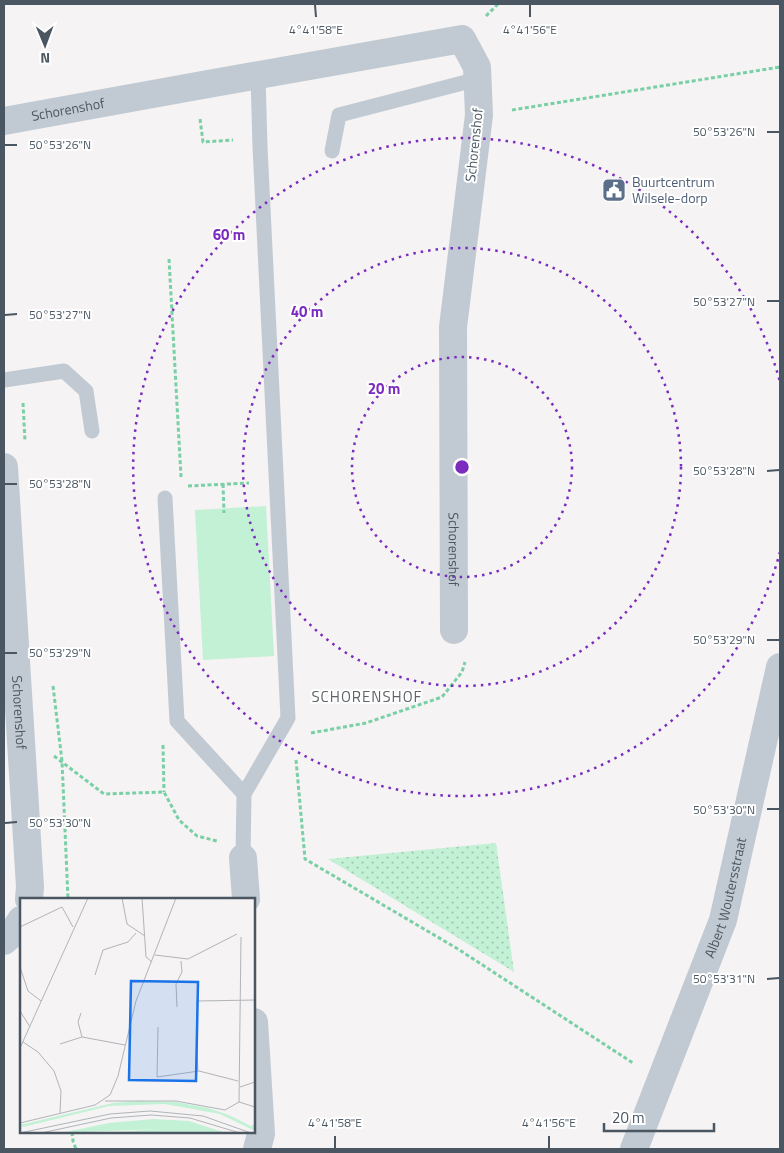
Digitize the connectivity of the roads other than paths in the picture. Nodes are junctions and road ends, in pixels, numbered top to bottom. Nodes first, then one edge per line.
1 (258, 75) junction
2 (478, 79) junction
3 (4, 121) edge
4 (332, 151) dead end
5 (4, 380) edge
6 (92, 431) dead end
7 (4, 467) edge
8 (165, 498) dead end
9 (454, 630) road end
10 (780, 667) edge
11 (244, 794) junction
12 (243, 858) joint
13 (29, 898) edge
14 (246, 898) edge
15 (20, 922) edge
16 (4, 941) edge
17 (255, 1038) edge
18 (257, 1149) edge
19 (634, 1149) edge

1 - 2 street, Schorenshof
1 - 3 street, Schorenshof
1 - 11 lane
2 - 4 lane
2 - 9 street, Schorenshof
5 - 6 lane
7 - 13 street, Schorenshof
8 - 11 lane
10 - 19 street, Albert Woutersstraat
11 - 12 lane
12 - 14 street
15 - 16 street
17 - 18 street

